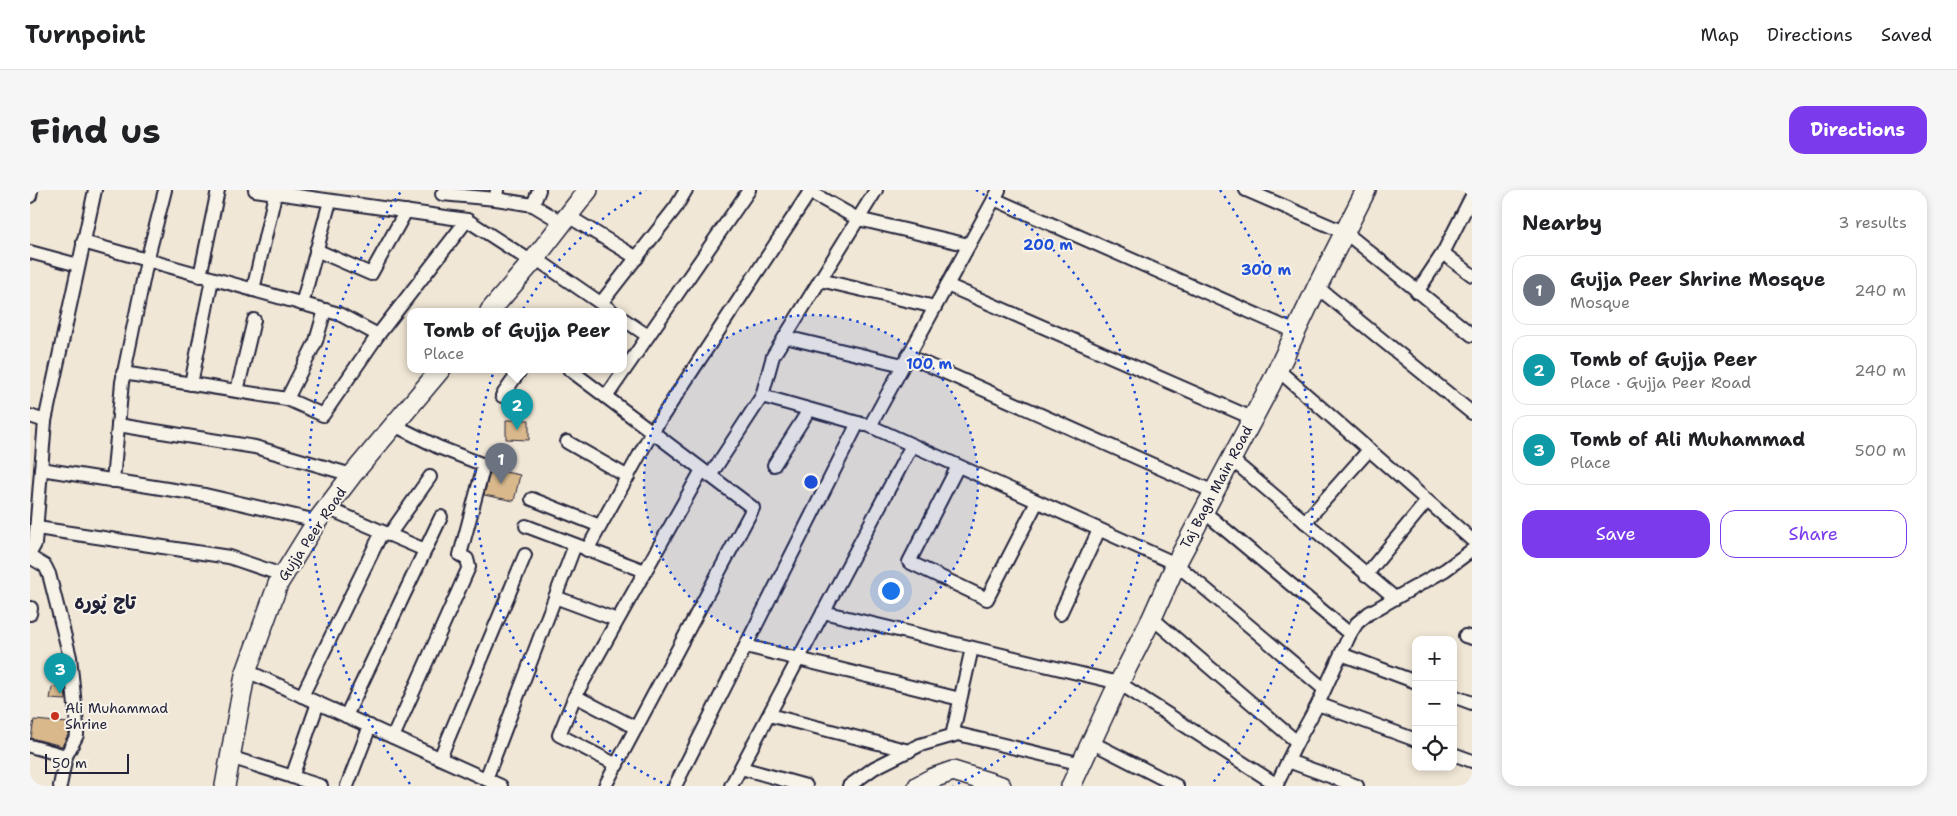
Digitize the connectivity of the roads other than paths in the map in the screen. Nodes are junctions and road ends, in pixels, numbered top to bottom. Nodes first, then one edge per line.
1 (32, 190) edge
2 (95, 190) edge
3 (165, 190) edge
4 (218, 190) edge
5 (255, 190) edge
6 (349, 190) edge
7 (539, 190) edge
8 (588, 190) edge
9 (686, 190) edge
10 (749, 190) edge
11 (876, 190) edge
12 (1246, 190) edge
13 (1366, 190) edge
14 (276, 191) edge
15 (811, 191) edge
16 (442, 192) edge
17 (497, 194) edge
18 (996, 195) edge
19 (30, 196) edge
20 (1276, 196) edge
21 (1472, 196) edge
22 (330, 201) junction
23 (350, 204) junction
24 (533, 205) junction
25 (406, 211) junction
26 (440, 216) junction
27 (565, 219) junction
28 (858, 219) junction
29 (467, 220) junction
30 (1346, 233) junction
31 (83, 242) junction
32 (969, 245) junction
33 (316, 250) junction
34 (30, 252) edge
35 (1443, 253) junction
36 (637, 258) junction
37 (533, 260) junction
38 (147, 261) junction
39 (78, 264) junction
40 (1472, 275) edge
41 (206, 278) junction
42 (820, 280) junction
43 (947, 285) junction
44 (1317, 287) junction
45 (253, 290) junction
46 (1418, 292) junction
47 (601, 303) junction
48 (302, 304) junction
49 (935, 307) junction
50 (494, 308) edge
51 (608, 308) edge
52 (325, 310) junction
53 (254, 320) dead end
54 (627, 322) edge
55 (1296, 332) junction
56 (378, 335) junction
57 (1472, 335) edge
58 (648, 336) junction
59 (785, 337) junction
60 (906, 361) junction
61 (627, 366) edge
62 (1278, 370) junction
63 (123, 373) junction
64 (439, 373) edge
65 (518, 373) edge
66 (574, 373) edge
67 (623, 373) edge
68 (191, 384) junction
69 (237, 391) junction
70 (502, 396) dead end
71 (762, 396) junction
72 (606, 397) junction
73 (287, 399) junction
74 (809, 410) junction
75 (1472, 413) edge
76 (30, 416) edge
77 (1252, 418) junction
78 (44, 421) junction
79 (118, 424) junction
80 (394, 425) junction
81 (864, 425) junction
82 (652, 432) junction
83 (566, 442) dead end
84 (912, 445) junction
85 (1369, 450) junction
86 (1231, 459) junction
87 (774, 465) dead end
88 (958, 466) junction
89 (41, 470) junction
90 (706, 473) junction
91 (352, 475) junction
92 (430, 477) dead end
93 (628, 477) junction
94 (113, 481) junction
95 (1214, 492) junction
96 (532, 499) dead end
97 (1427, 501) junction
98 (1037, 502) junction
99 (1202, 510) junction
100 (322, 515) junction
101 (441, 517) dead end
102 (1305, 522) junction
103 (526, 526) dead end
104 (600, 526) junction
105 (37, 528) junction
106 (1099, 530) junction
107 (385, 534) junction
108 (1472, 540) edge
109 (575, 545) junction
110 (425, 550) junction
111 (587, 550) junction
112 (1472, 550) edge
113 (30, 553) edge
114 (525, 555) dead end
115 (30, 557) edge
116 (1176, 564) junction
117 (645, 571) junction
118 (1366, 575) junction
119 (285, 576) junction
120 (555, 597) junction
121 (1395, 598) junction
122 (823, 612) junction
123 (1060, 614) dead end
124 (1152, 618) junction
125 (618, 620) junction
126 (1350, 634) junction
127 (746, 646) junction
128 (972, 648) junction
129 (1341, 654) junction
130 (798, 659) junction
131 (247, 670) junction
132 (1413, 681) edge
133 (1119, 683) junction
134 (1324, 689) junction
135 (302, 696) junction
136 (575, 696) junction
137 (1457, 697) edge
138 (960, 699) junction
139 (318, 703) junction
140 (1472, 703) edge
141 (1318, 704) junction
142 (769, 715) junction
143 (346, 716) junction
144 (370, 726) junction
145 (636, 728) junction
146 (952, 736) junction
147 (393, 737) junction
148 (1412, 739) edge
149 (1091, 742) junction
150 (1297, 742) junction
151 (30, 746) edge
152 (909, 751) junction
153 (1457, 755) edge
154 (66, 756) junction
155 (230, 757) junction
156 (440, 758) junction
157 (1288, 761) junction
158 (1472, 761) edge
159 (1082, 764) junction
160 (617, 765) junction
161 (741, 768) junction
162 (292, 777) junction
163 (486, 779) junction
164 (1156, 781) edge
165 (1277, 785) edge
166 (60, 786) edge
167 (225, 786) edge
168 (320, 786) edge
169 (346, 786) edge
170 (501, 786) edge
171 (606, 786) edge
172 (675, 786) edge
173 (731, 786) edge
174 (806, 786) edge
175 (849, 786) edge
176 (918, 786) edge
177 (1001, 786) edge
178 (1072, 786) edge
179 (1177, 786) edge
180 (1357, 786) edge

1 - 19 street
2 - 31 street
3 - 38 street
4 - 41 street
5 - 14 street
6 - 23 street
7 - 24 street
8 - 27 street
9 - 36 street
10 - 58 street
11 - 28 street
12 - 20 street
13 - 30 street, Taj Bagh Main Road
14 - 22 street
14 - 45 street
15 - 28 street
15 - 82 street
16 - 17 street
16 - 26 street
17 - 24 street
18 - 32 street
18 - 55 street
20 - 30 street
21 - 35 street
22 - 23 street
22 - 33 street
23 - 25 street
24 - 27 street
25 - 26 street
25 - 33 street
26 - 29 street
27 - 36 street
27 - 37 street
28 - 32 street
28 - 42 street
29 - 37 street
29 - 56 street
30 - 44 street, Taj Bagh Main Road
30 - 46 street
31 - 38 street
31 - 39 street
32 - 43 street
33 - 48 street
34 - 39 street
35 - 40 street
35 - 46 street
36 - 47 street
37 - 47 street
37 - 50 street
38 - 41 street
38 - 63 street
39 - 78 street
41 - 45 street
41 - 68 street
42 - 49 street
42 - 59 street
43 - 49 street
43 - 77 street
44 - 55 street, Taj Bagh Main Road
44 - 75 street
45 - 48 street
46 - 57 street
47 - 51 street
48 - 52 street
49 - 60 street
52 - 56 street
52 - 73 street
53 - 69 street
54 - 58 street
55 - 62 street, Taj Bagh Main Road
56 - 73 street
58 - 61 street
59 - 60 street
59 - 71 street
60 - 81 street
60 - 95 street
62 - 77 street, Taj Bagh Main Road
62 - 85 street
63 - 68 street
63 - 79 street
64 - 80 street, Gujja Peer Road
65 - 70 street
66 - 72 street
67 - 72 street
68 - 69 street
69 - 73 street
71 - 74 street
71 - 90 street
72 - 82 street
74 - 81 street
74 - 87 street
76 - 78 street
77 - 86 street, Taj Bagh Main Road
78 - 89 street
79 - 91 street
79 - 94 street
80 - 91 street, Gujja Peer Road
80 - 147 street
81 - 84 street
81 - 127 street
82 - 90 street
82 - 93 street
83 - 93 street
84 - 88 street
84 - 122 street
85 - 97 street
85 - 102 street
86 - 95 street, Taj Bagh Main Road
86 - 102 street
88 - 98 street
88 - 98 street
89 - 94 street
89 - 105 street
90 - 117 street
90 - 145 street
91 - 100 street, Gujja Peer Road
92 - 107 street
93 - 104 street
94 - 100 street
95 - 99 street, Taj Bagh Main Road
96 - 104 street
97 - 108 street
97 - 118 street
98 - 106 street
99 - 116 street, Taj Bagh Main Road
99 - 126 street
100 - 107 street
100 - 119 street, Gujja Peer Road
101 - 110 street
102 - 118 street
103 - 109 street
104 - 111 street
105 - 113 street
105 - 119 street
106 - 116 street
106 - 123 street
107 - 110 street
107 - 135 street
109 - 111 street
109 - 120 street
110 - 143 street
111 - 117 street
112 - 121 street
114 - 156 street
115 - 154 street
116 - 124 street, Taj Bagh Main Road
116 - 134 street
117 - 125 street
118 - 121 street
119 - 131 street, Gujja Peer Road
120 - 125 street
120 - 163 street
121 - 126 street
122 - 128 street
122 - 130 street
124 - 133 street, Taj Bagh Main Road
124 - 150 street
125 - 136 street
126 - 129 street
127 - 130 street
127 - 172 street
128 - 133 street
128 - 138 street
129 - 132 street
129 - 134 street
130 - 138 street
130 - 142 street
131 - 135 street
131 - 155 street, Gujja Peer Road
133 - 149 street, Taj Bagh Main Road
133 - 165 street
134 - 141 street
135 - 139 street
136 - 145 street
136 - 160 street
137 - 140 street
138 - 146 street
139 - 143 street
139 - 162 street
141 - 148 street
141 - 150 street
142 - 152 street
142 - 161 street
143 - 144 street
144 - 147 street
144 - 169 street
145 - 160 street
146 - 152 street
146 - 159 street
147 - 156 street
149 - 159 street, Taj Bagh Main Road
149 - 164 street
150 - 157 street
151 - 154 street
152 - 175 street
153 - 158 street
154 - 166 street
155 - 162 street
155 - 167 street, Gujja Peer Road
156 - 163 street
157 - 165 street
157 - 180 street
159 - 178 street, Taj Bagh Main Road
160 - 171 street
161 - 173 street
161 - 174 street
162 - 168 street
163 - 170 street
164 - 179 street
176 - 177 street

